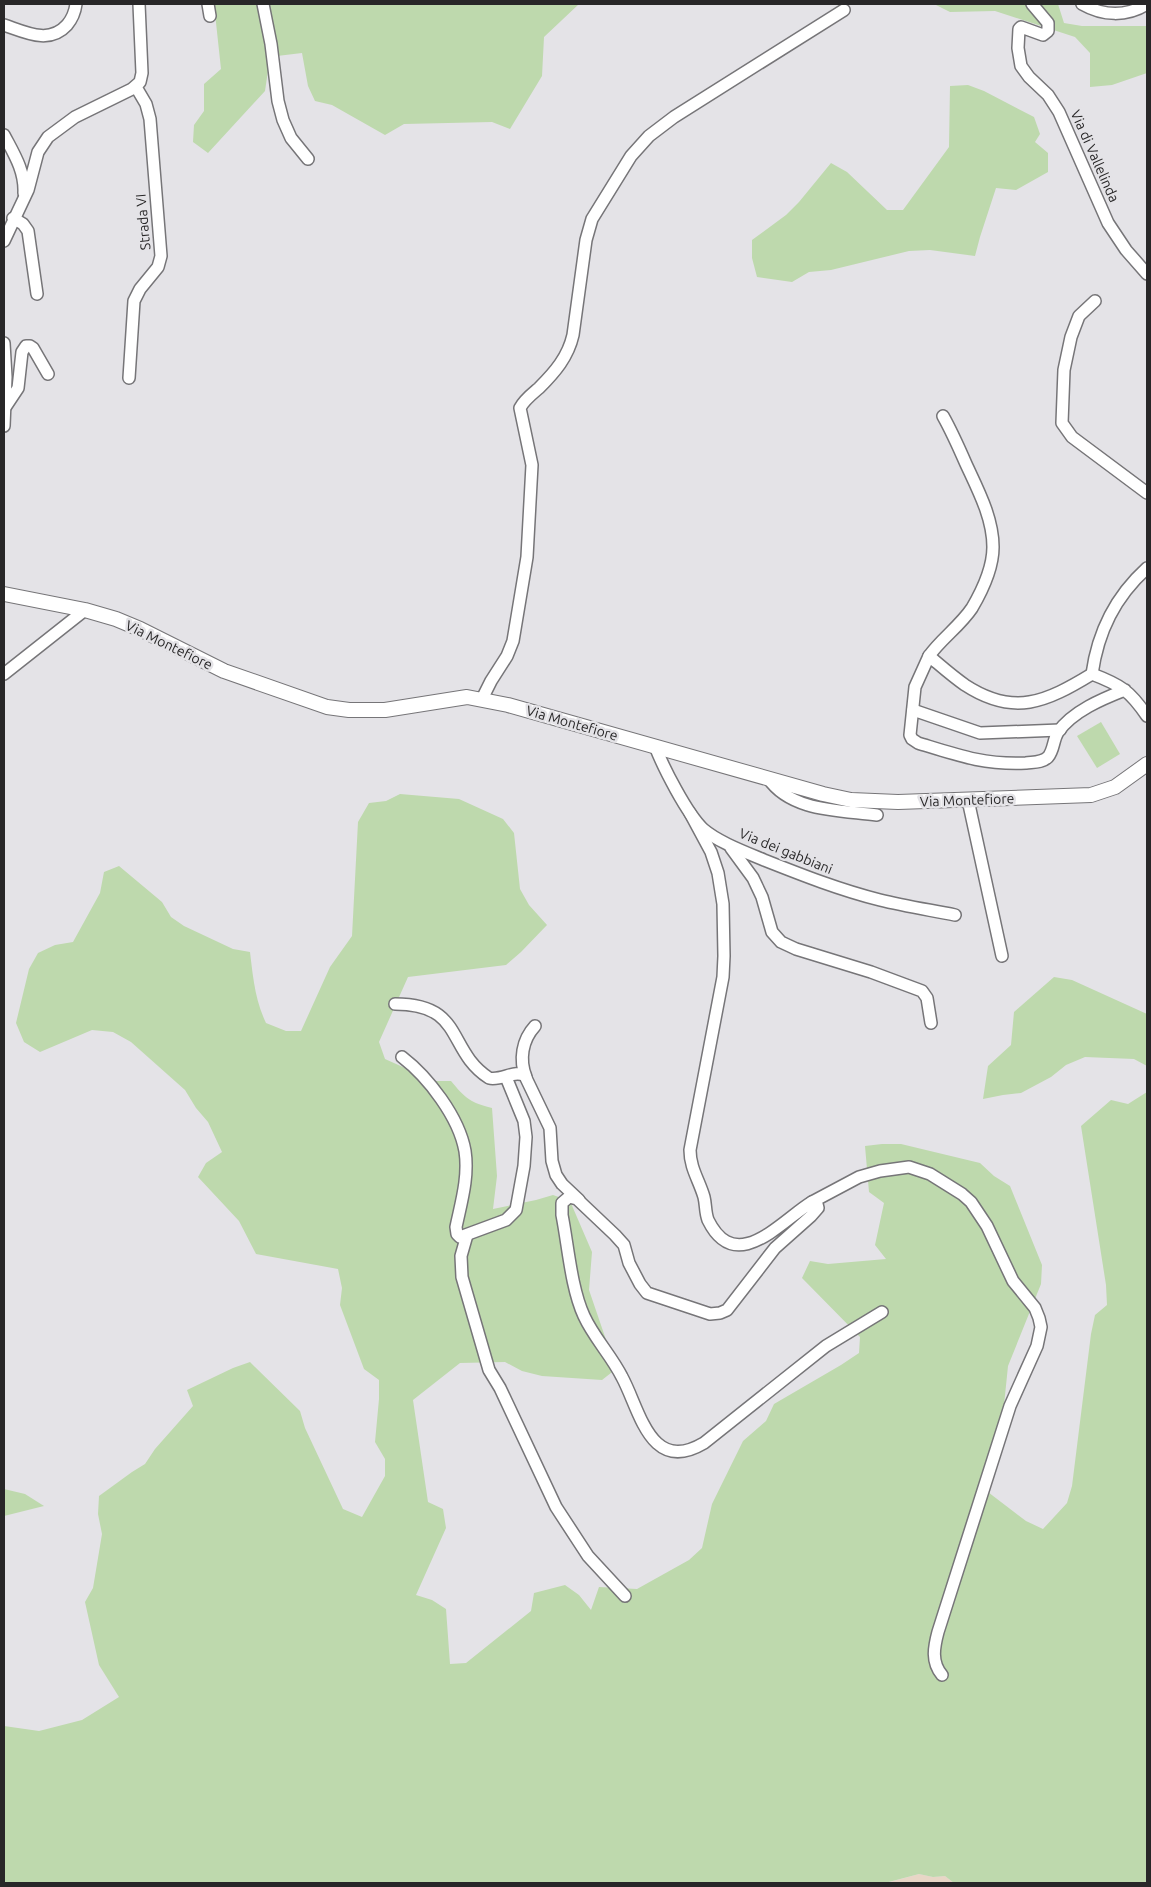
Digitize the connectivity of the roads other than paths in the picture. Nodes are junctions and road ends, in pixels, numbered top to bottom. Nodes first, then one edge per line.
1 (76, 4) edge
2 (139, 4) edge
3 (208, 4) edge
4 (263, 4) edge
5 (1032, 4) edge
6 (1082, 4) edge
7 (1147, 4) edge
8 (844, 10) dead end
9 (210, 16) dead end
10 (4, 25) edge
11 (136, 86) junction
12 (4, 135) edge
13 (308, 159) dead end
14 (23, 200) junction
15 (13, 218) junction
16 (4, 241) edge
17 (1147, 274) edge
18 (37, 294) dead end
19 (1095, 301) dead end
20 (4, 343) edge
21 (48, 374) dead end
22 (5, 377) edge
23 (128, 378) dead end
24 (6, 406) junction
25 (943, 416) dead end
26 (4, 426) edge
27 (1147, 492) edge
28 (1147, 568) edge
29 (4, 594) edge
30 (85, 610) junction
31 (929, 656) junction
32 (4, 674) edge
33 (1092, 674) junction
34 (1125, 690) junction
35 (482, 699) junction
36 (913, 710) junction
37 (1147, 716) edge
38 (1060, 730) junction
39 (655, 746) junction
40 (1147, 764) edge
41 (768, 778) junction
42 (968, 800) junction
43 (690, 814) junction
44 (877, 815) dead end
45 (726, 842) junction
46 (954, 915) dead end
47 (1002, 956) dead end
48 (395, 1004) dead end
49 (931, 1023) dead end
50 (535, 1026) dead end
51 (402, 1056) dead end
52 (506, 1077) junction
53 (526, 1077) junction
54 (812, 1202) junction
55 (584, 1204) junction
56 (468, 1235) junction
57 (882, 1312) dead end
58 (625, 1596) dead end
59 (942, 1674) dead end

1 - 10 street
2 - 11 street
3 - 9 street
4 - 13 street
5 - 17 street, Via di Vallelinda
6 - 7 street
8 - 35 street
11 - 14 street
11 - 23 street, Strada VI
12 - 14 street
14 - 15 street
15 - 16 street
15 - 18 street
19 - 27 street
20 - 22 street
21 - 24 street
22 - 24 street
24 - 26 street
25 - 31 street
28 - 33 street
29 - 30 main road, Via Montefiore
30 - 32 street
30 - 35 main road, Via Montefiore
31 - 33 street
31 - 36 street
33 - 34 street
34 - 37 street
34 - 38 street
35 - 39 main road, Via Montefiore
36 - 38 street
36 - 38 street
39 - 41 main road, Via Montefiore
39 - 43 street, Via dei gabbiani
40 - 42 main road, Via Montefiore
41 - 42 main road, Via Montefiore
41 - 44 street
42 - 47 street
43 - 45 street, Via dei gabbiani
43 - 54 street
45 - 46 street, Via dei gabbiani
45 - 49 street
48 - 52 street
50 - 53 street
51 - 56 street
52 - 53 street
52 - 56 street
53 - 55 street
54 - 55 street
54 - 59 street
55 - 57 street
56 - 58 street

